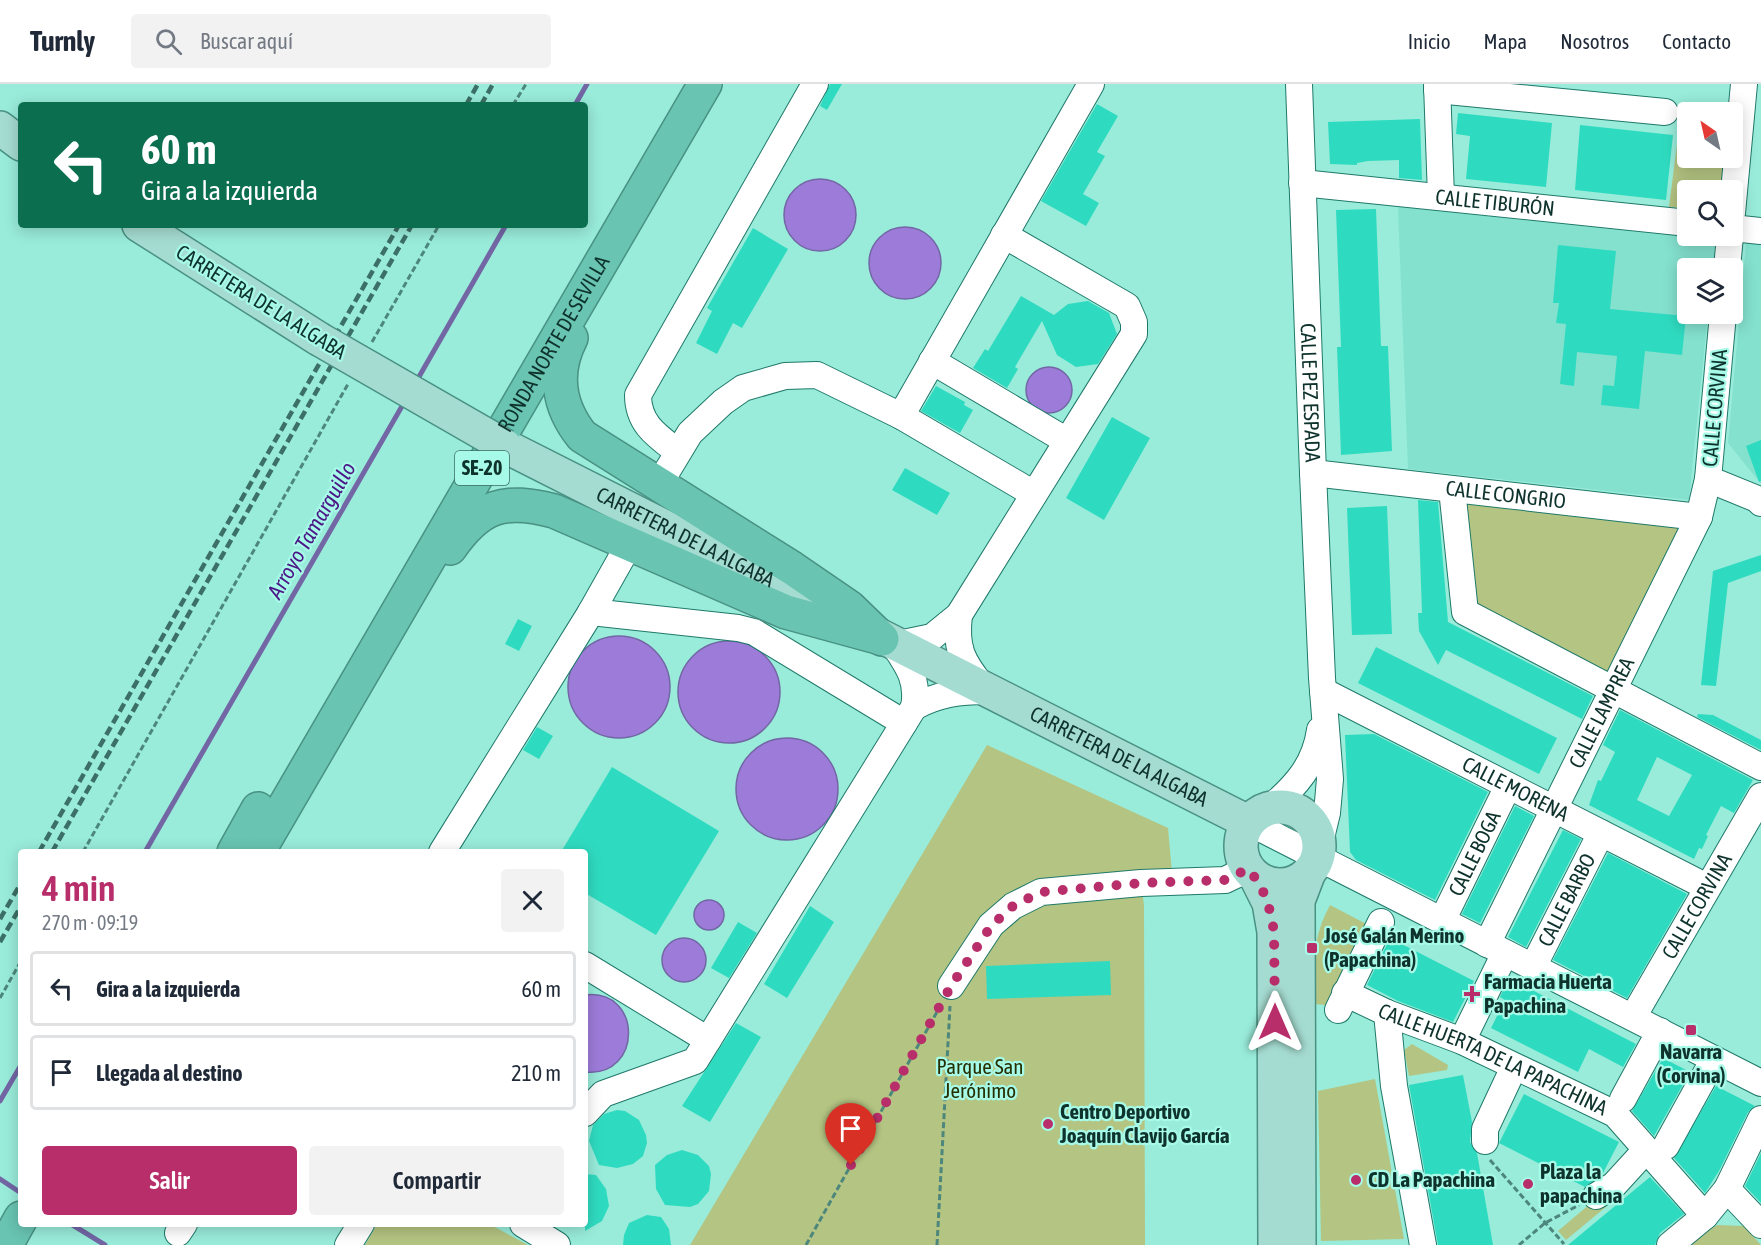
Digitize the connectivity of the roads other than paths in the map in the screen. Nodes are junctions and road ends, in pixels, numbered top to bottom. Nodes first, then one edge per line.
1 (680, 84) edge
2 (705, 84) edge
3 (815, 84) edge
4 (1091, 84) edge
5 (1299, 84) edge
6 (1744, 84) edge
7 (1437, 87) edge
8 (1665, 112) dead end
9 (1751, 125) edge
10 (0, 128) edge
11 (18, 142) edge
12 (667, 149) junction
13 (1739, 180) edge
14 (1302, 183) junction
15 (1441, 197) junction
16 (1677, 222) edge
17 (144, 228) edge
18 (1743, 229) edge
19 (1761, 231) edge
20 (1004, 235) junction
21 (1722, 324) edge
22 (932, 361) junction
23 (901, 416) junction
24 (1067, 441) junction
25 (678, 452) junction
26 (1313, 473) junction
27 (664, 476) dead end
28 (1708, 479) junction
29 (1452, 489) junction
30 (1034, 494) junction
31 (1760, 500) edge
32 (1699, 517) junction
33 (626, 550) dead end
34 (591, 612) junction
35 (959, 615) junction
36 (888, 642) junction
37 (1613, 690) junction
38 (986, 691) junction
39 (1323, 697) junction
40 (346, 700) junction
41 (909, 715) junction
42 (1761, 767) edge
43 (1509, 786) junction
44 (1761, 796) edge
45 (1554, 809) junction
46 (1601, 833) junction
47 (1253, 846) junction
48 (236, 849) edge
49 (260, 849) edge
50 (444, 849) edge
51 (1315, 859) junction
52 (1707, 887) junction
53 (1442, 921) junction
54 (1381, 922) dead end
55 (1496, 949) junction
56 (588, 967) edge
57 (1533, 967) junction
58 (951, 986) road end
59 (1388, 1013) junction
60 (1633, 1017) junction
61 (1660, 1031) junction
62 (708, 1040) junction
63 (1462, 1041) junction
64 (1714, 1059) junction
65 (1514, 1067) junction
66 (1759, 1077) edge
67 (1619, 1106) junction
68 (588, 1108) edge
69 (1761, 1119) edge
70 (1485, 1135) road end
71 (1658, 1153) junction
72 (1727, 1189) junction
73 (1605, 1191) road end
74 (1705, 1216) junction
75 (18, 1223) edge
76 (1761, 1225) edge
77 (41, 1227) edge
78 (359, 1227) edge
79 (528, 1227) edge
80 (6, 1245) edge
81 (31, 1245) edge
82 (348, 1245) edge
83 (557, 1245) edge
84 (1275, 1245) edge
85 (1299, 1245) edge
86 (1423, 1245) edge
87 (1670, 1245) edge

1 - 48 highway, RONDA NORTE DE SEVILLA / SE-20
2 - 12 highway, RONDA NORTE DE SEVILLA / SE-20
3 - 25 street
4 - 20 street
5 - 14 street, CALLE PEZ ESPADA
6 - 9 street
7 - 8 street
7 - 15 street
9 - 13 street
10 - 11 main road
12 - 36 highway
12 - 40 highway, RONDA NORTE DE SEVILLA / SE-20
14 - 15 street, CALLE TIBURÓN
14 - 26 street, CALLE PEZ ESPADA
15 - 16 street, CALLE TIBURÓN
17 - 36 main road, CARRETERA DE LA ALGABA, bridge
18 - 19 street
20 - 22 street
20 - 24 street
21 - 28 street, CALLE CORVINA
22 - 23 street
22 - 24 street
23 - 25 street
23 - 30 street
24 - 30 street
25 - 27 street
26 - 29 street, CALLE CONGRIO
26 - 39 street, CALLE PEZ ESPADA
28 - 31 street, CALLE CORVINA
28 - 32 street, CALLE LAMPREA
29 - 32 street, CALLE CONGRIO
29 - 37 street
30 - 35 street
32 - 37 street, CALLE LAMPREA
33 - 34 street
34 - 41 street
34 - 50 street
35 - 36 street
35 - 38 street
36 - 38 main road, CARRETERA DE LA ALGABA
36 - 40 highway
36 - 41 street
37 - 42 street
37 - 45 street, CALLE LAMPREA
38 - 41 street
38 - 47 main road, CARRETERA DE LA ALGABA
39 - 43 street, CALLE MORENA
39 - 47 street, CALLE PEZ ESPADA
39 - 51 street, CALLE PEZ ESPADA
40 - 49 highway, RONDA NORTE DE SEVILLA / SE-20
41 - 62 street
43 - 45 street, CALLE MORENA
43 - 53 street, CALLE BOGA
44 - 52 street, CALLE CORVINA
45 - 46 street, CALLE MORENA
45 - 55 street, CALLE LAMPREA
46 - 52 street, CALLE MORENA
46 - 57 street, CALLE BARBO
47 - 51 main road
47 - 51 main road
47 - 58 street, CALLE PEZ ESPADA
47 - 84 main road
51 - 53 street
51 - 85 main road
52 - 60 street, CALLE CORVINA
53 - 55 street
54 - 59 street, CALLE HUERTA DE LA PAPACHINA
55 - 57 street
55 - 63 street, CALLE LAMPREA
56 - 62 street
57 - 60 street
59 - 63 street, CALLE HUERTA DE LA PAPACHINA
59 - 86 street
60 - 61 street
61 - 64 street
61 - 67 street
62 - 68 street
63 - 65 street, CALLE HUERTA DE LA PAPACHINA
64 - 66 street
64 - 71 street
65 - 67 street, CALLE HUERTA DE LA PAPACHINA
65 - 70 street
67 - 71 street, CALLE HUERTA DE LA PAPACHINA
69 - 72 street
71 - 73 street
71 - 74 street, CALLE HUERTA DE LA PAPACHINA
72 - 74 street
72 - 76 street
74 - 87 street
75 - 80 highway
77 - 81 highway
78 - 82 street
79 - 83 street

